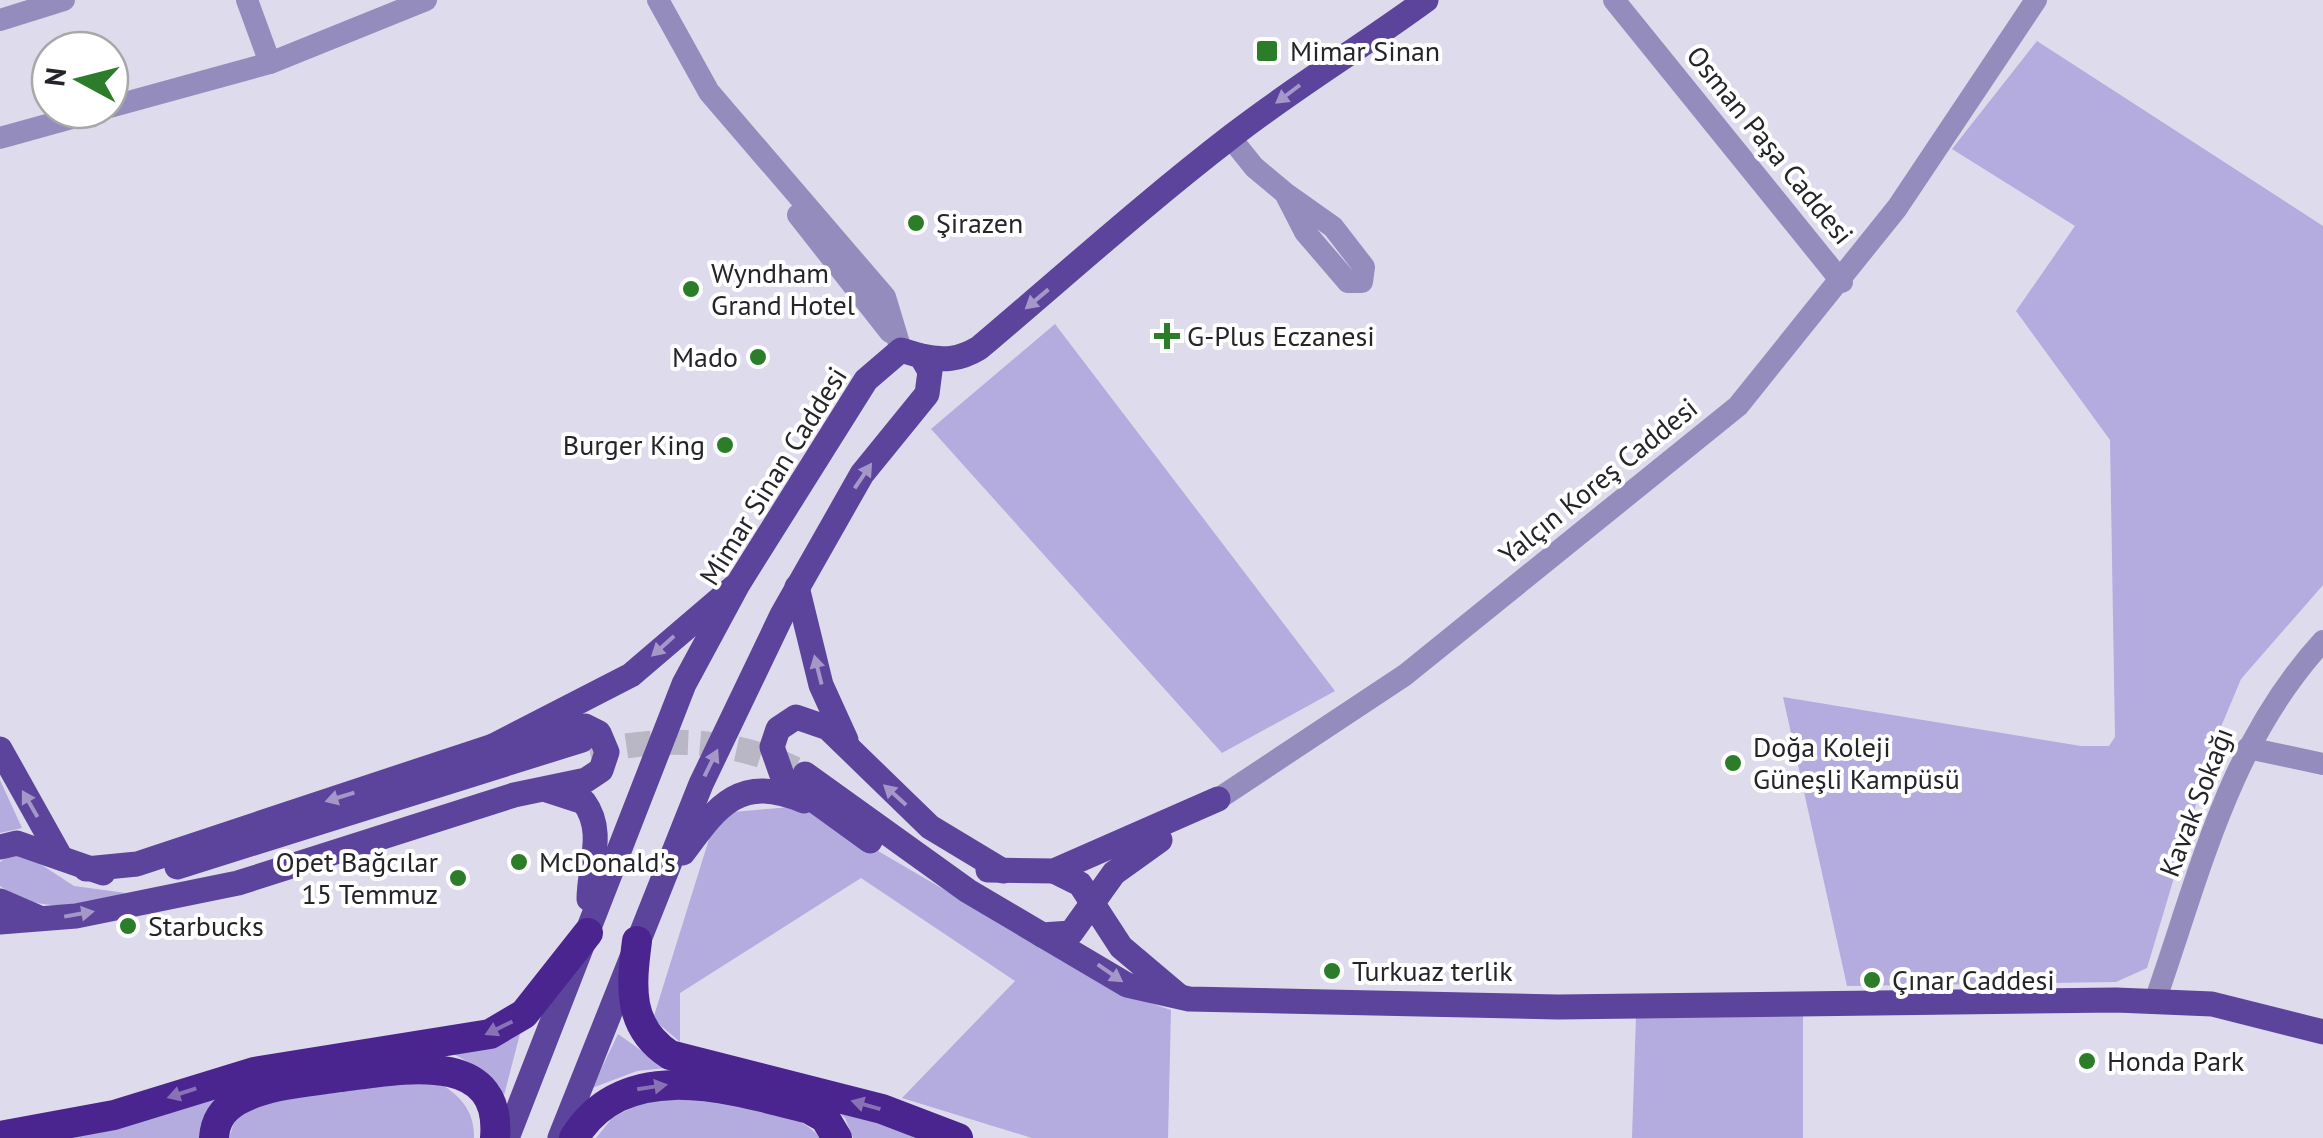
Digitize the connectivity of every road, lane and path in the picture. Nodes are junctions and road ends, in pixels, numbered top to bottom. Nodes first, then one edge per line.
1 (64, 0) edge
2 (247, 0) edge
3 (658, 0) edge
4 (1426, 0) edge
5 (1614, 0) edge
6 (2036, 0) edge
7 (415, 2) edge
8 (0, 20) edge
9 (270, 63) junction
10 (130, 102) edge
11 (30, 130) edge
12 (0, 138) edge
13 (1230, 138) junction
14 (1285, 193) dead end
15 (1842, 282) junction
16 (906, 348) junction
17 (738, 584) junction
18 (797, 587) junction
19 (2323, 641) edge
20 (492, 746) junction
21 (0, 748) edge
22 (2248, 748) junction
23 (850, 749) junction
24 (786, 750) tunnel mouth
25 (2323, 764) edge
26 (805, 774) tunnel mouth
27 (537, 789) junction
28 (1218, 799) junction
29 (818, 807) junction
30 (0, 847) edge
31 (61, 858) junction
32 (86, 869) junction
33 (1003, 870) junction
34 (1054, 871) junction
35 (660, 885) junction
36 (0, 901) edge
37 (1093, 902) junction
38 (121, 906) junction
39 (36, 917) junction
40 (0, 922) edge
41 (1032, 929) junction
42 (588, 933) junction
43 (637, 941) junction
44 (1183, 999) junction
45 (2156, 1001) junction
46 (2323, 1032) edge
47 (0, 1136) edge
48 (214, 1138) edge
49 (495, 1138) edge
50 (507, 1138) edge
51 (560, 1138) edge
52 (574, 1138) edge
53 (838, 1138) edge
54 (958, 1138) edge

1 - 8 street
2 - 9 street
3 - 16 street
4 -> 13 main road
5 - 15 street, Osman Paşa Caddesi
6 - 15 street, Yalçın Koreş Caddesi
7 - 9 street
9 - 10 street
11 - 12 street
13 - 14 street
13 -> 16 main road
15 - 28 street, Yalçın Koreş Caddesi
16 - 17 main road, Mimar Sinan Caddesi
18 -> 16 main road
17 -> 20 main road
17 - 42 main road, Mimar Sinan Caddesi
23 -> 18 main road
35 -> 18 main road
19 - 22 street, Kavak Sokağı
20 - 27 main road
20 -> 32 main road
31 -> 21 main road
22 - 25 street
22 - 45 street, Kavak Sokağı
23 - 29 main road
33 -> 23 main road
24 - 33 main road
26 - 41 main road
27 - 38 main road
27 - 42 main road
28 - 34 main road
28 - 37 main road, Yalçın Koreş Caddesi
29 - 35 main road
29 - 41 main road
30 - 31 main road
31 - 32 main road
32 - 38 main road
33 - 34 main road
34 - 37 main road
35 - 43 main road
36 - 39 main road
37 - 41 main road, Yalçın Koreş Caddesi
37 - 44 main road
39 -> 38 main road
39 - 40 main road
41 -> 44 main road
42 -> 47 highway
42 - 50 main road, Mimar Sinan Caddesi
43 - 51 main road
54 -> 43 highway
44 - 45 main road
45 - 46 main road
48 - 49 highway
52 -> 53 highway

